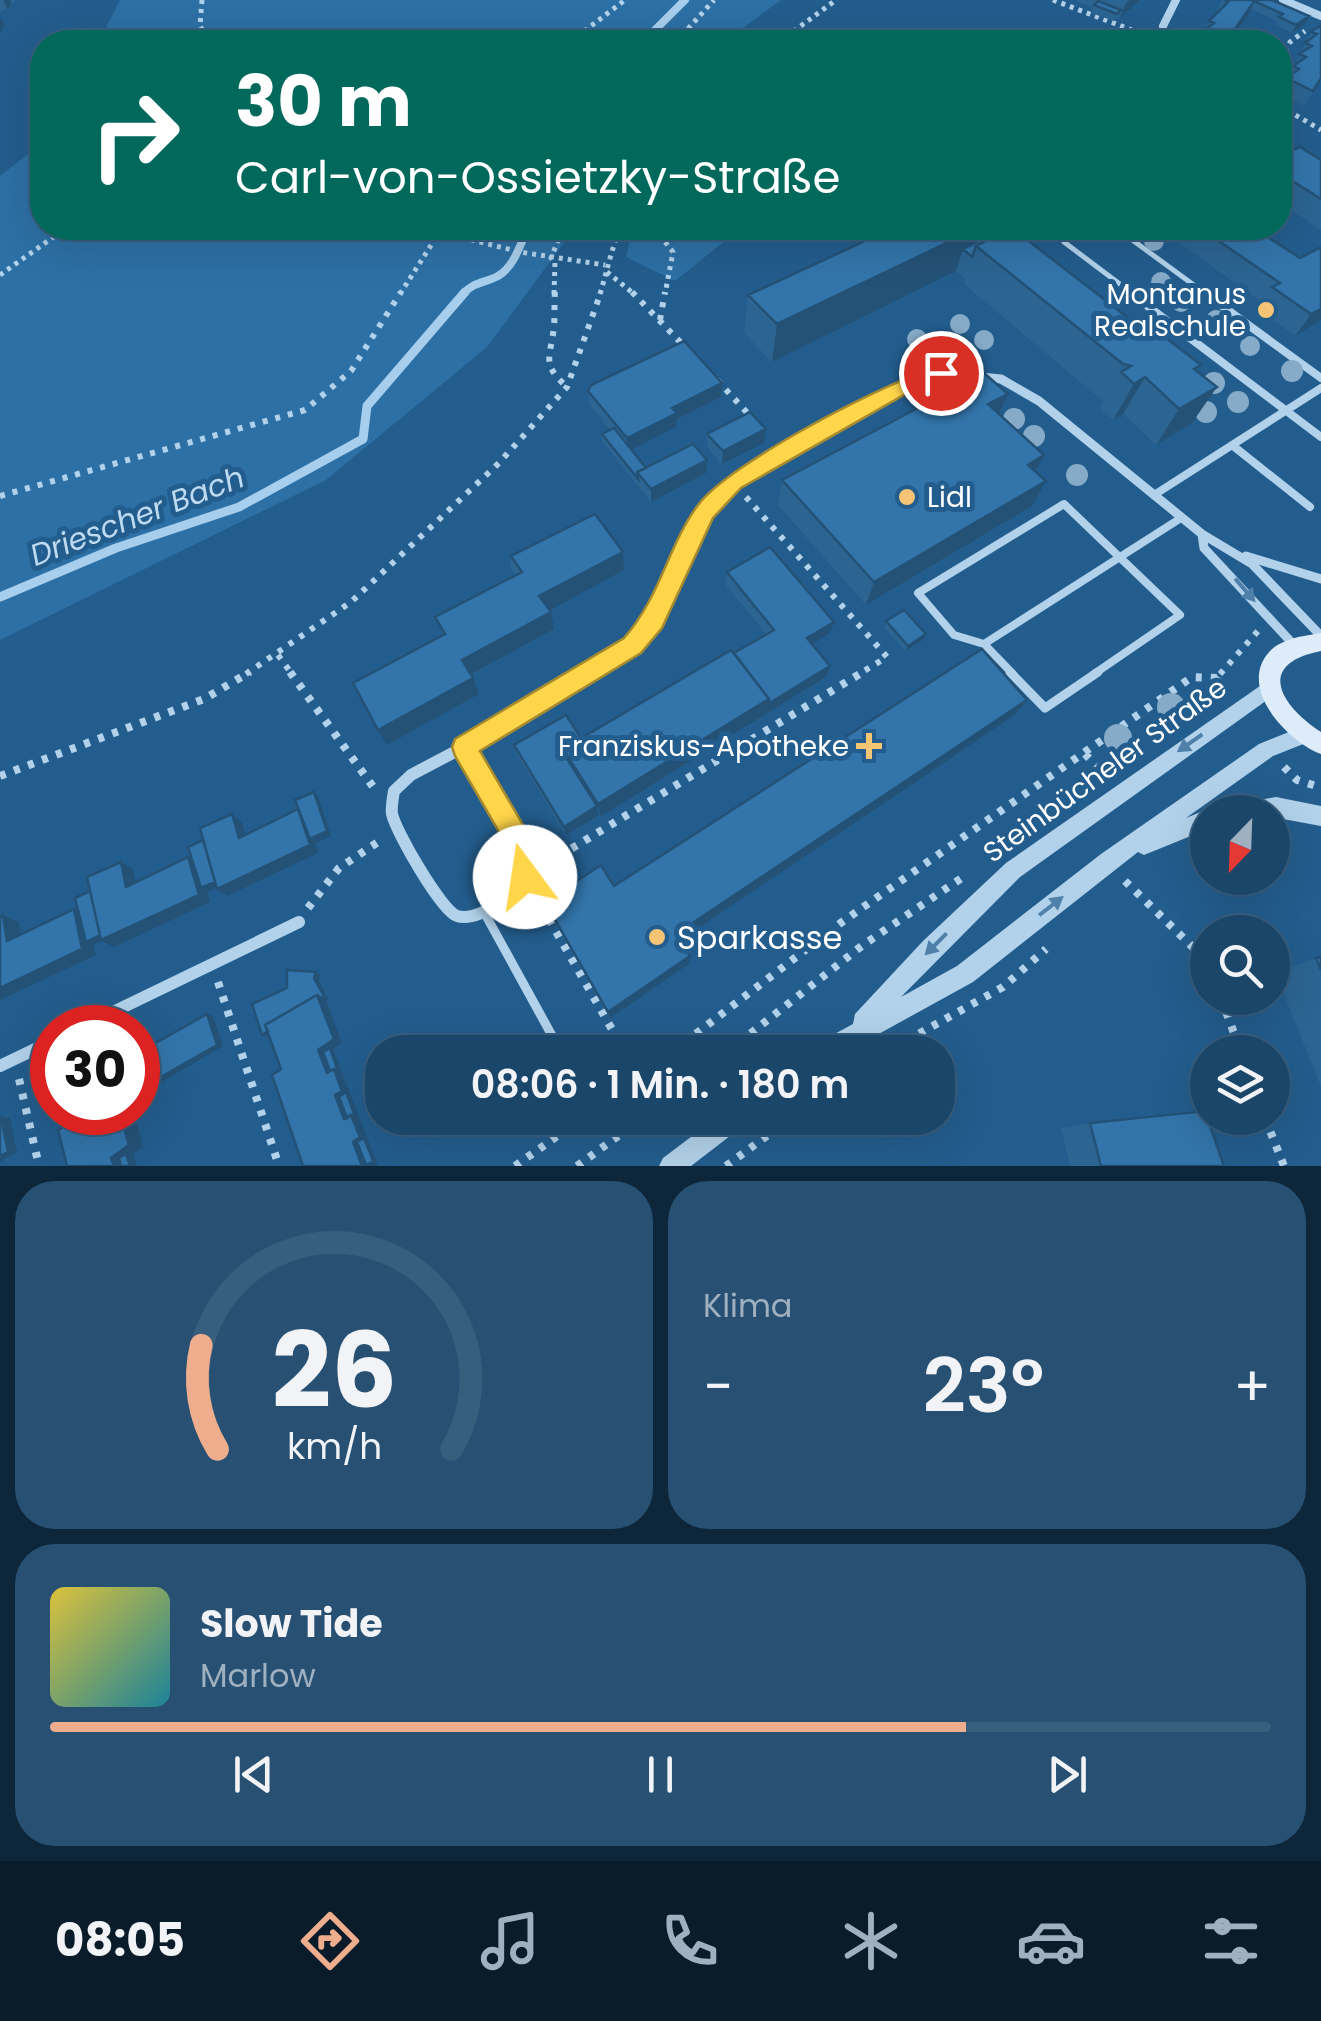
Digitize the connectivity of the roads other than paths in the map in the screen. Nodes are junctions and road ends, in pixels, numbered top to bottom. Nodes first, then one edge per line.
1 (1176, 0) edge
2 (1283, 0) edge
3 (1321, 16) edge
4 (1164, 26) dead end
5 (1132, 240) edge
6 (1064, 242) dead end
7 (1321, 378) edge
8 (1321, 388) edge
9 (1286, 412) junction
10 (1321, 437) edge
11 (1232, 445) junction
12 (1154, 495) junction
13 (1310, 507) dead end
14 (1182, 518) junction
15 (1202, 534) junction
16 (1236, 553) junction
17 (1119, 556) junction
18 (1321, 580) edge
19 (1321, 639) edge
20 (984, 644) junction
21 (1292, 644) junction
22 (1270, 688) junction
23 (1312, 740) edge
24 (464, 747) junction
25 (1290, 810) edge
26 (1321, 816) edge
27 (1190, 826) edge
28 (1111, 858) junction
29 (484, 911) junction
30 (299, 922) road end
31 (127, 1005) edge
32 (852, 1034) joint
33 (552, 1035) edge
34 (30, 1052) edge
35 (0, 1066) edge
36 (712, 1135) edge
37 (670, 1166) edge

1 - 4 street
2 - 3 street
5 - 7 lane
6 - 9 lane
8 - 9 lane
9 - 10 lane
9 - 11 lane
11 - 12 lane
11 - 13 lane
12 - 14 street
12 - 24 street
14 - 15 street
14 - 17 lane
15 - 16 street
15 -> 21 street
16 - 18 street
16 - 19 street
17 - 20 lane
17 - 20 lane
17 - 20 lane
19 - 21 main road
21 - 22 main road
22 - 23 main road
22 -> 32 street, Steinbücheler Straße
23 - 28 street, Steinbücheler Straße
24 - 29 street
24 - 29 street
25 - 26 street
27 - 28 street, Steinbücheler Straße
32 -> 28 street, Steinbücheler Straße
29 - 33 lane
30 - 31 street
34 - 35 street
36 - 37 street

